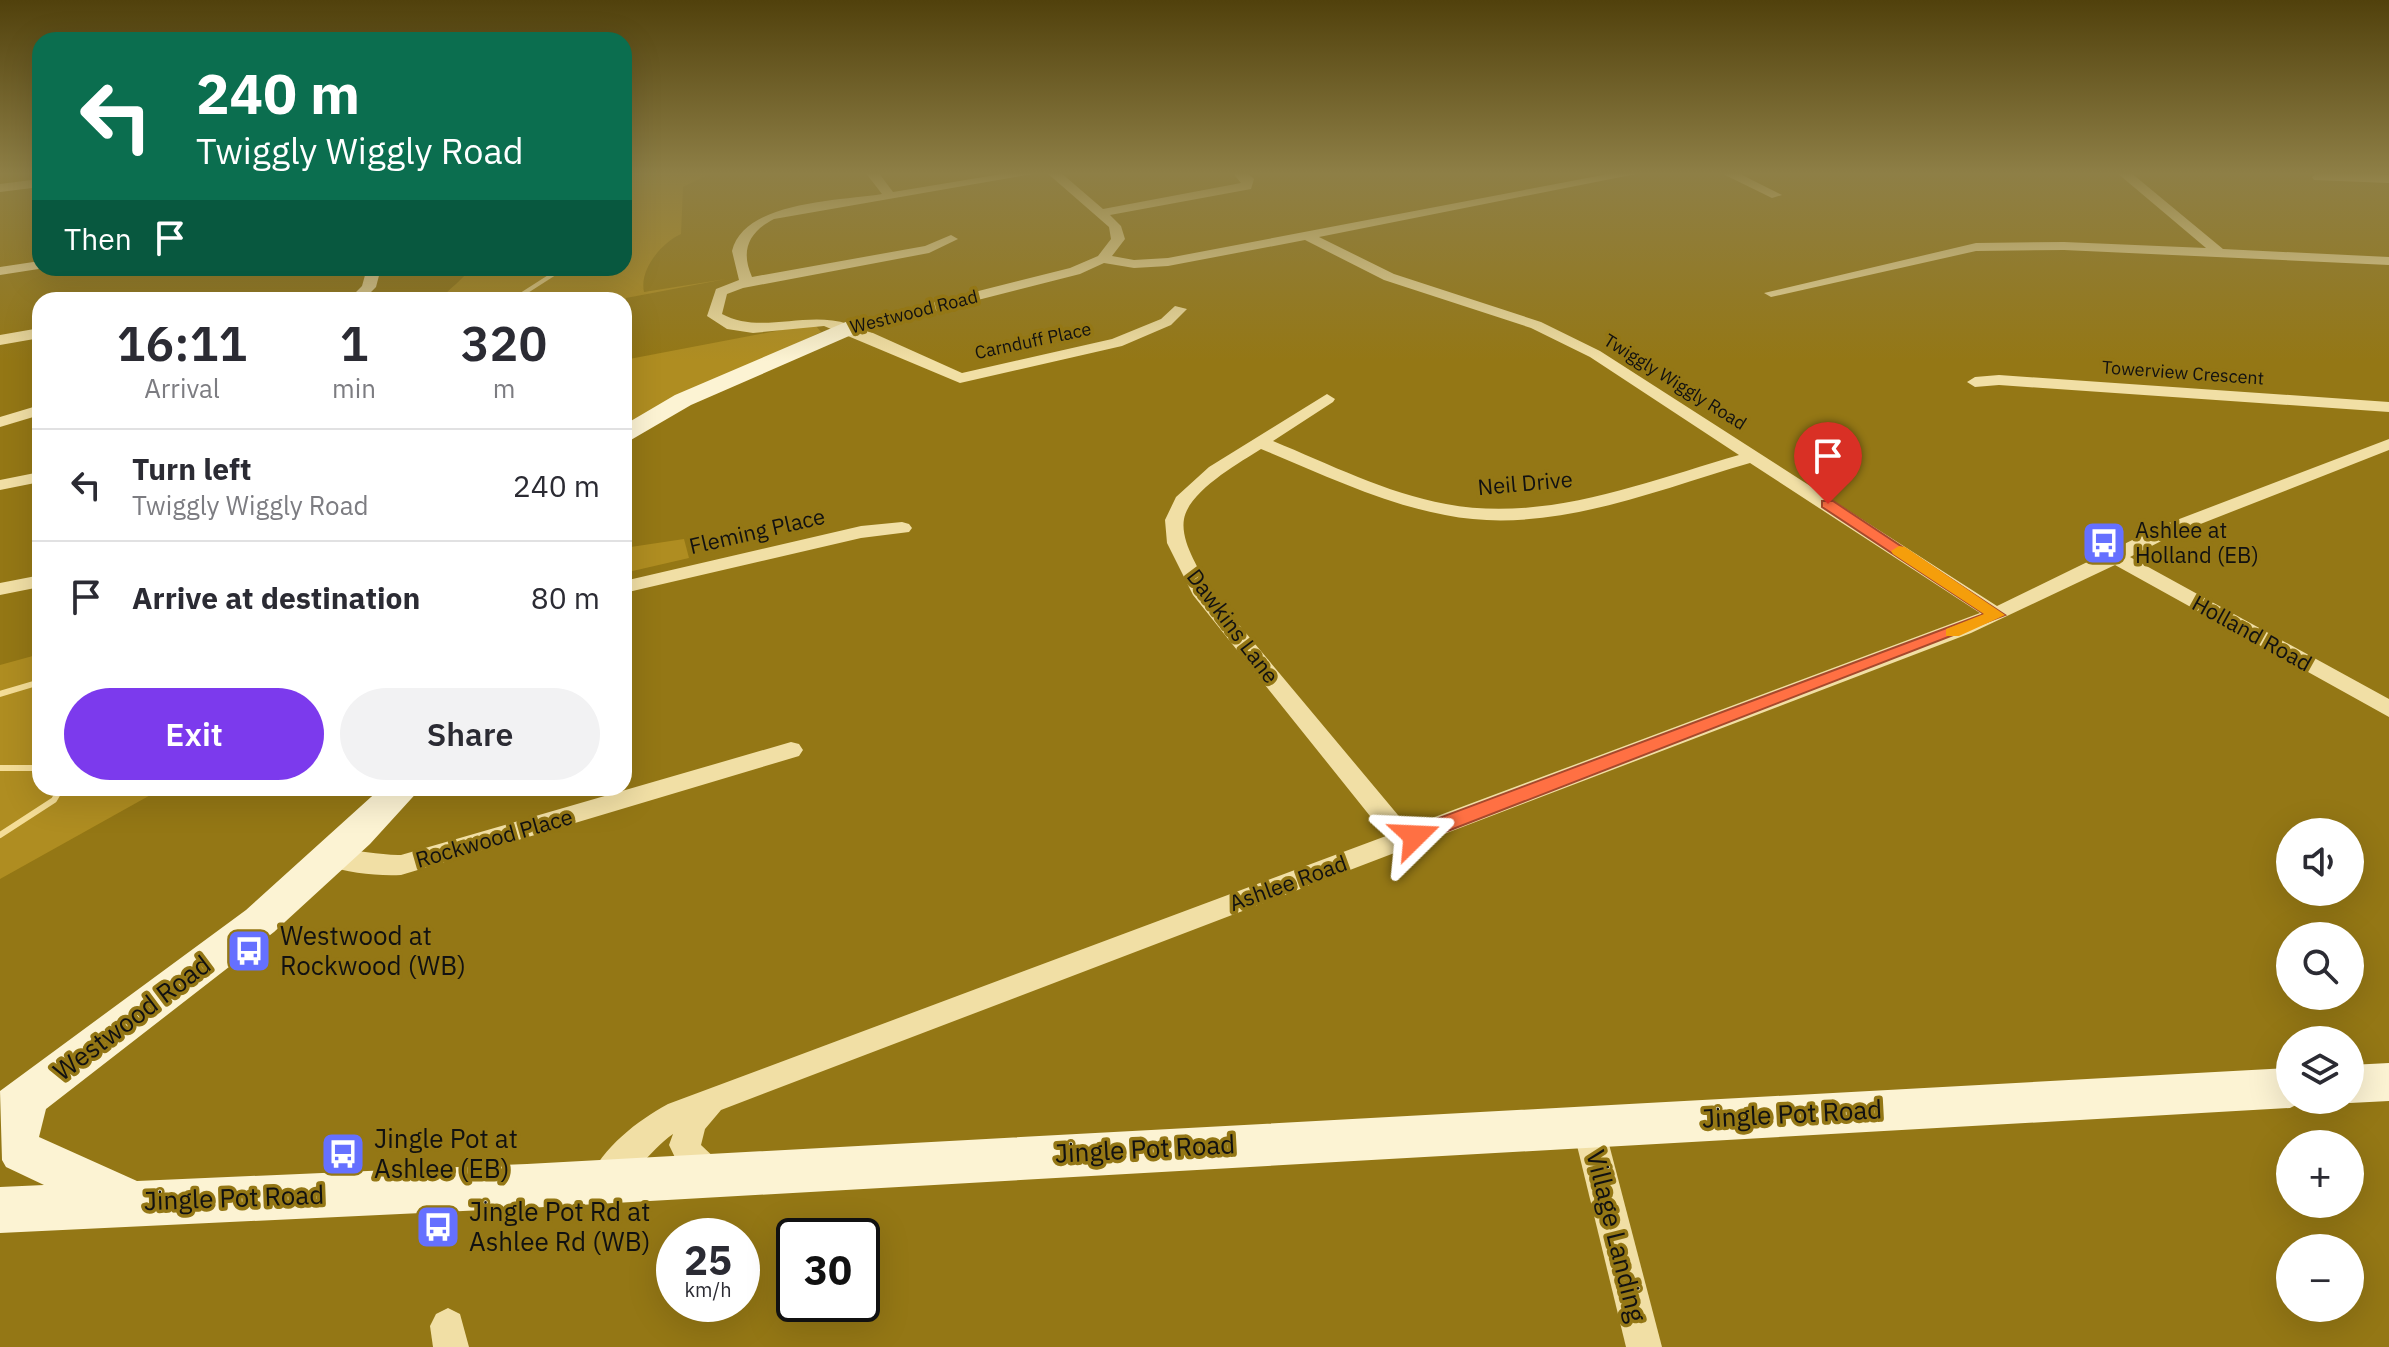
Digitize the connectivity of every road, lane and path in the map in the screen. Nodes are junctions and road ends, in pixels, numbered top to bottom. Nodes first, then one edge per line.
1 (747, 235) edge
2 (1117, 235) edge
3 (1305, 235) joint
4 (2198, 235) edge
5 (951, 239) dead end
6 (2223, 256) junction
7 (1103, 259) junction
8 (2389, 261) edge
9 (32, 266) edge
10 (0, 271) edge
11 (747, 281) junction
12 (1771, 293) dead end
13 (1180, 309) dead end
14 (848, 328) junction
15 (32, 334) edge
16 (0, 340) edge
17 (1975, 382) dead end
18 (1327, 399) dead end
19 (2389, 407) edge
20 (32, 412) edge
21 (0, 422) edge
22 (632, 431) edge
23 (1260, 442) junction
24 (2389, 444) edge
25 (1754, 456) junction
26 (32, 479) edge
27 (0, 485) edge
28 (902, 528) dead end
29 (2115, 557) junction
30 (32, 583) edge
31 (632, 585) edge
32 (0, 589) edge
33 (1997, 615) junction
34 (2389, 709) edge
35 (791, 750) dead end
36 (395, 796) edge
37 (1404, 840) junction
38 (333, 858) junction
39 (2389, 1082) edge
40 (2364, 1083) edge
41 (2276, 1089) edge
42 (714, 1099) junction
43 (15, 1106) edge
44 (1588, 1125) junction
45 (709, 1174) junction
46 (604, 1181) junction
47 (132, 1202) junction
48 (0, 1210) edge
49 (1644, 1347) edge

1 - 11 street
2 - 7 street
3 - 7 street
3 - 25 street, Twiggly Wiggly Road
4 - 6 street
5 - 11 street
6 - 8 street
6 - 12 street
7 - 14 street, Westwood Road
9 - 10 street
11 - 14 street
13 - 14 street, Carnduff Place
14 - 22 street, Westwood Road
15 - 16 street
17 - 19 street, Towerview Crescent
18 - 23 street, Dawkins Lane
20 - 21 street
23 - 25 street, Neil Drive
23 - 37 street, Dawkins Lane
24 - 29 street, Ashlee Road
25 - 33 street, Twiggly Wiggly Road
26 - 27 street
28 - 31 street, Fleming Place
29 - 33 street, Ashlee Road
29 - 34 street, Holland Road
30 - 32 street
33 - 37 street, Ashlee Road
35 - 38 street, Rockwood Place
36 - 38 street, Westwood Road
37 - 42 street, Ashlee Road
38 - 43 street, Westwood Road
39 - 40 street
41 - 44 street, Jingle Pot Road
42 - 45 street
42 - 46 street, Ashlee Road
43 - 47 street
44 - 45 street, Jingle Pot Road
44 - 49 street, Village Landing
45 - 46 street, Jingle Pot Road
46 - 47 street, Jingle Pot Road
47 - 48 street, Jingle Pot Road

